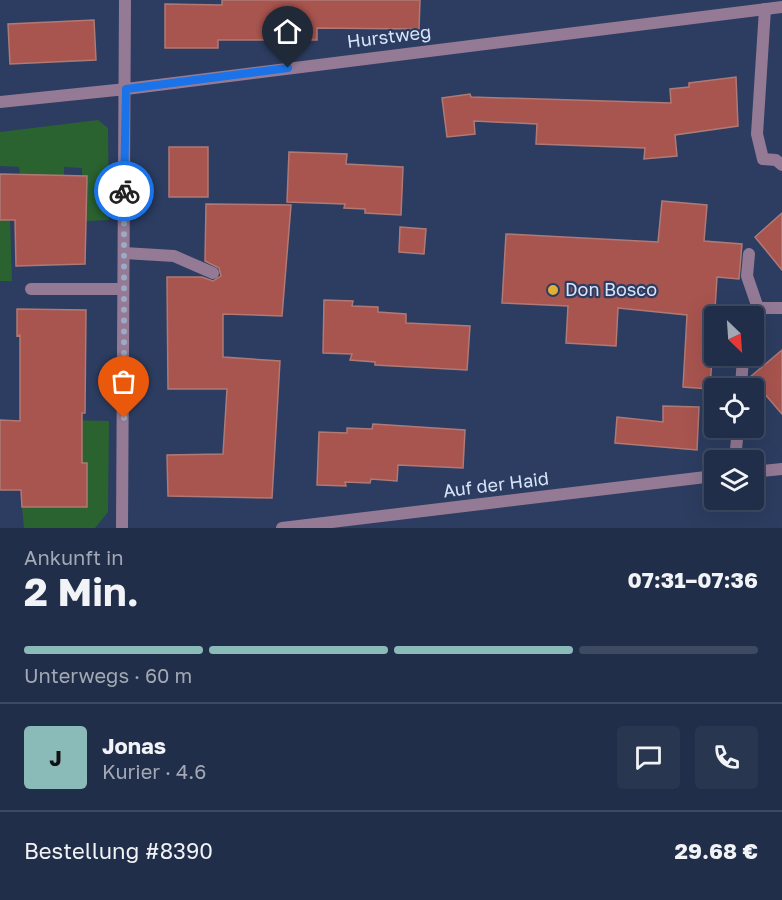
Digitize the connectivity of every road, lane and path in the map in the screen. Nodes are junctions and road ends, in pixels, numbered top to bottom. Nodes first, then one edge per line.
1 (125, 0) edge
2 (782, 7) edge
3 (765, 9) junction
4 (126, 89) junction
5 (0, 102) edge
6 (782, 165) edge
7 (124, 253) junction
8 (749, 254) dead end
9 (213, 273) dead end
10 (31, 289) dead end
11 (123, 289) junction
12 (754, 306) edge
13 (782, 308) edge
14 (764, 311) edge
15 (782, 469) edge
16 (764, 471) edge
17 (704, 477) edge
18 (122, 528) edge
19 (282, 528) edge

1 - 4 street
2 - 3 street, Hurstweg
3 - 4 street, Hurstweg
3 - 6 street
4 - 5 street, Hurstweg
4 - 7 street
7 - 9 street
7 - 11 street
8 - 12 street
10 - 11 street
11 - 18 street
13 - 14 street
15 - 16 street
17 - 19 street, Auf der Haid

